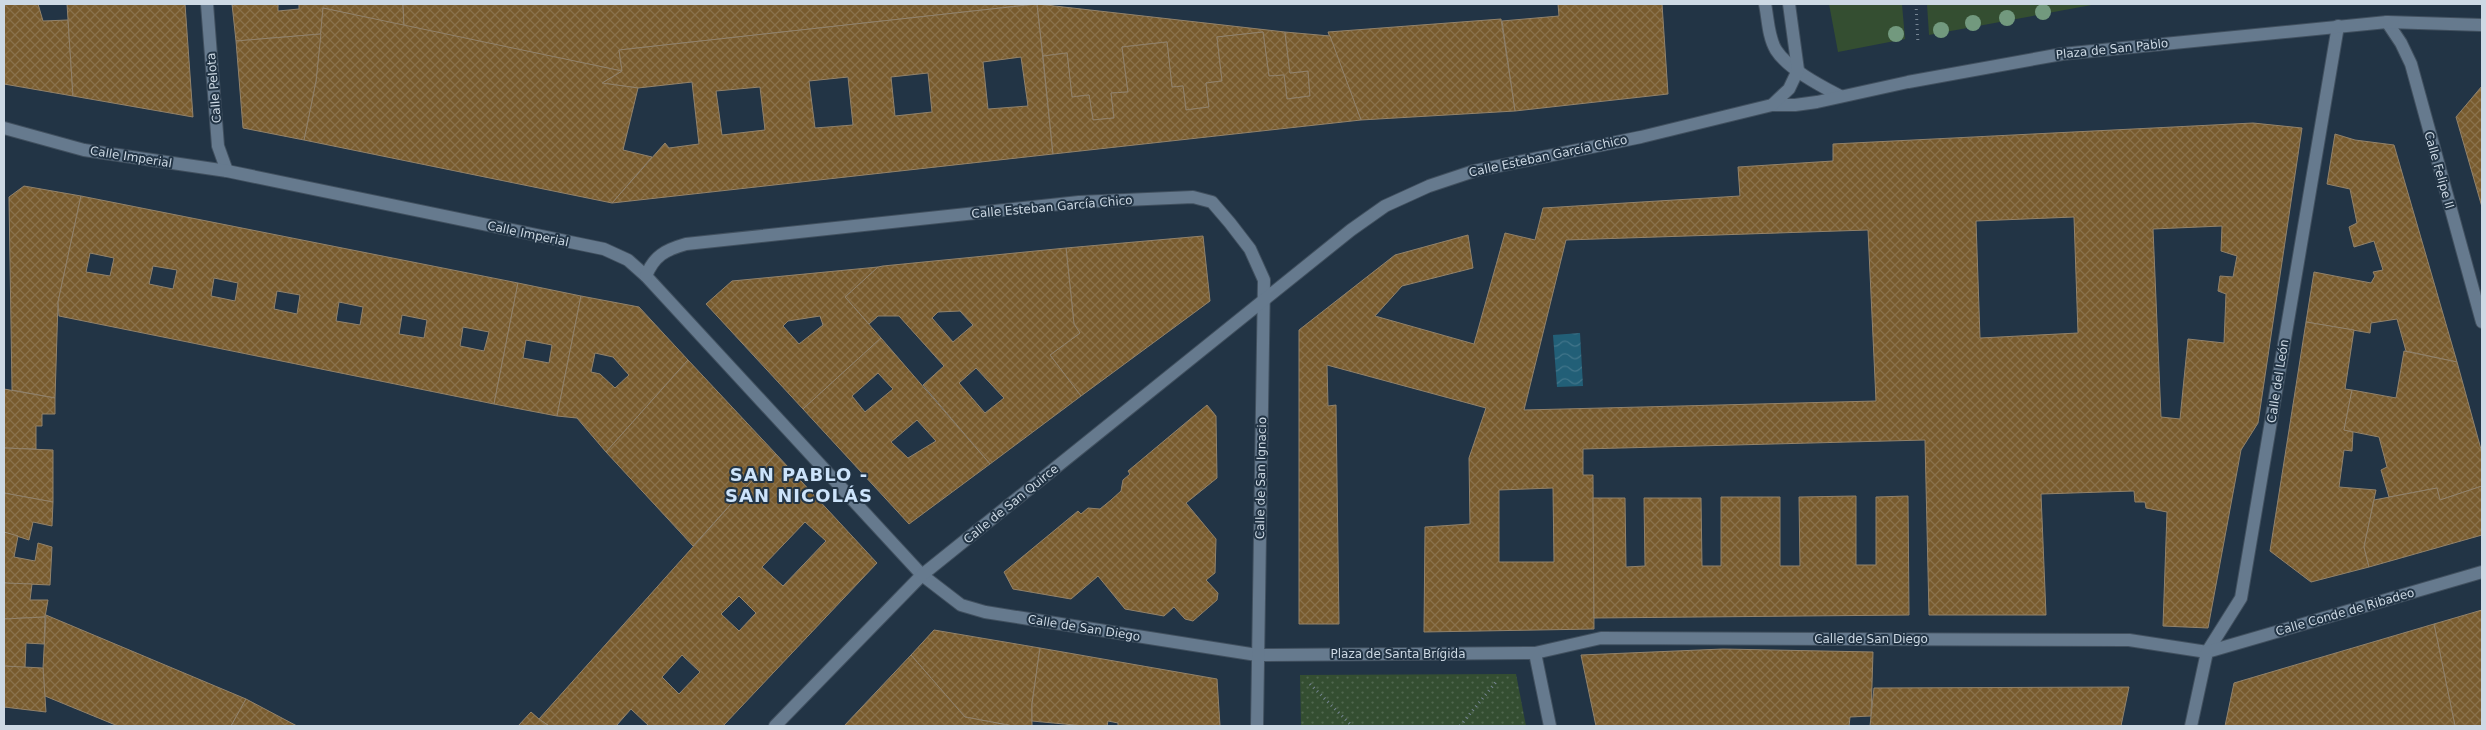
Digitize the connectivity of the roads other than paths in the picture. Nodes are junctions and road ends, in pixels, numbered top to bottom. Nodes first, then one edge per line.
1 (207, 4) edge
2 (1765, 4) edge
3 (1789, 4) edge
4 (2387, 22) junction
5 (2482, 25) edge
6 (2338, 26) junction
7 (1798, 70) junction
8 (1840, 96) junction
9 (1772, 105) junction
10 (4, 128) edge
11 (1668, 130) joint
12 (227, 171) junction
13 (646, 276) junction
14 (1265, 300) junction
15 (2482, 322) edge
16 (2482, 572) edge
17 (922, 575) junction
18 (2207, 652) junction
19 (1535, 653) junction
20 (1257, 655) junction
21 (775, 726) edge
22 (1257, 726) edge
23 (1550, 726) edge
24 (2191, 726) edge

1 - 12 street, Calle Pelota
2 - 7 street
3 - 7 street
4 - 5 street, Plaza de San Pablo
4 - 6 street, Plaza de San Pablo
4 - 15 street, Calle Felipe II
6 - 8 street, Plaza de San Pablo
6 - 18 street, Calle del León
7 - 8 street
7 - 9 street
8 - 9 street, Plaza de San Pablo
9 - 11 street, Plaza de San Pablo
10 - 12 street, Calle Imperial
11 - 14 street, Calle Esteban García Chico
12 - 13 street, Calle Imperial
13 - 14 street, Calle Esteban García Chico
13 - 17 street, Calle Imperial
14 - 17 street, Calle de San Quirce
14 - 20 street, Calle de San Ignacio
16 - 18 street, Calle Conde de Ribadeo
17 - 20 street, Calle de San Diego
17 - 21 street, Calle de San Quirce
18 - 19 street, Calle de San Diego
18 - 24 street, Calle del León
19 - 20 street, Plaza de Santa Brígida
19 - 23 street
20 - 22 street

